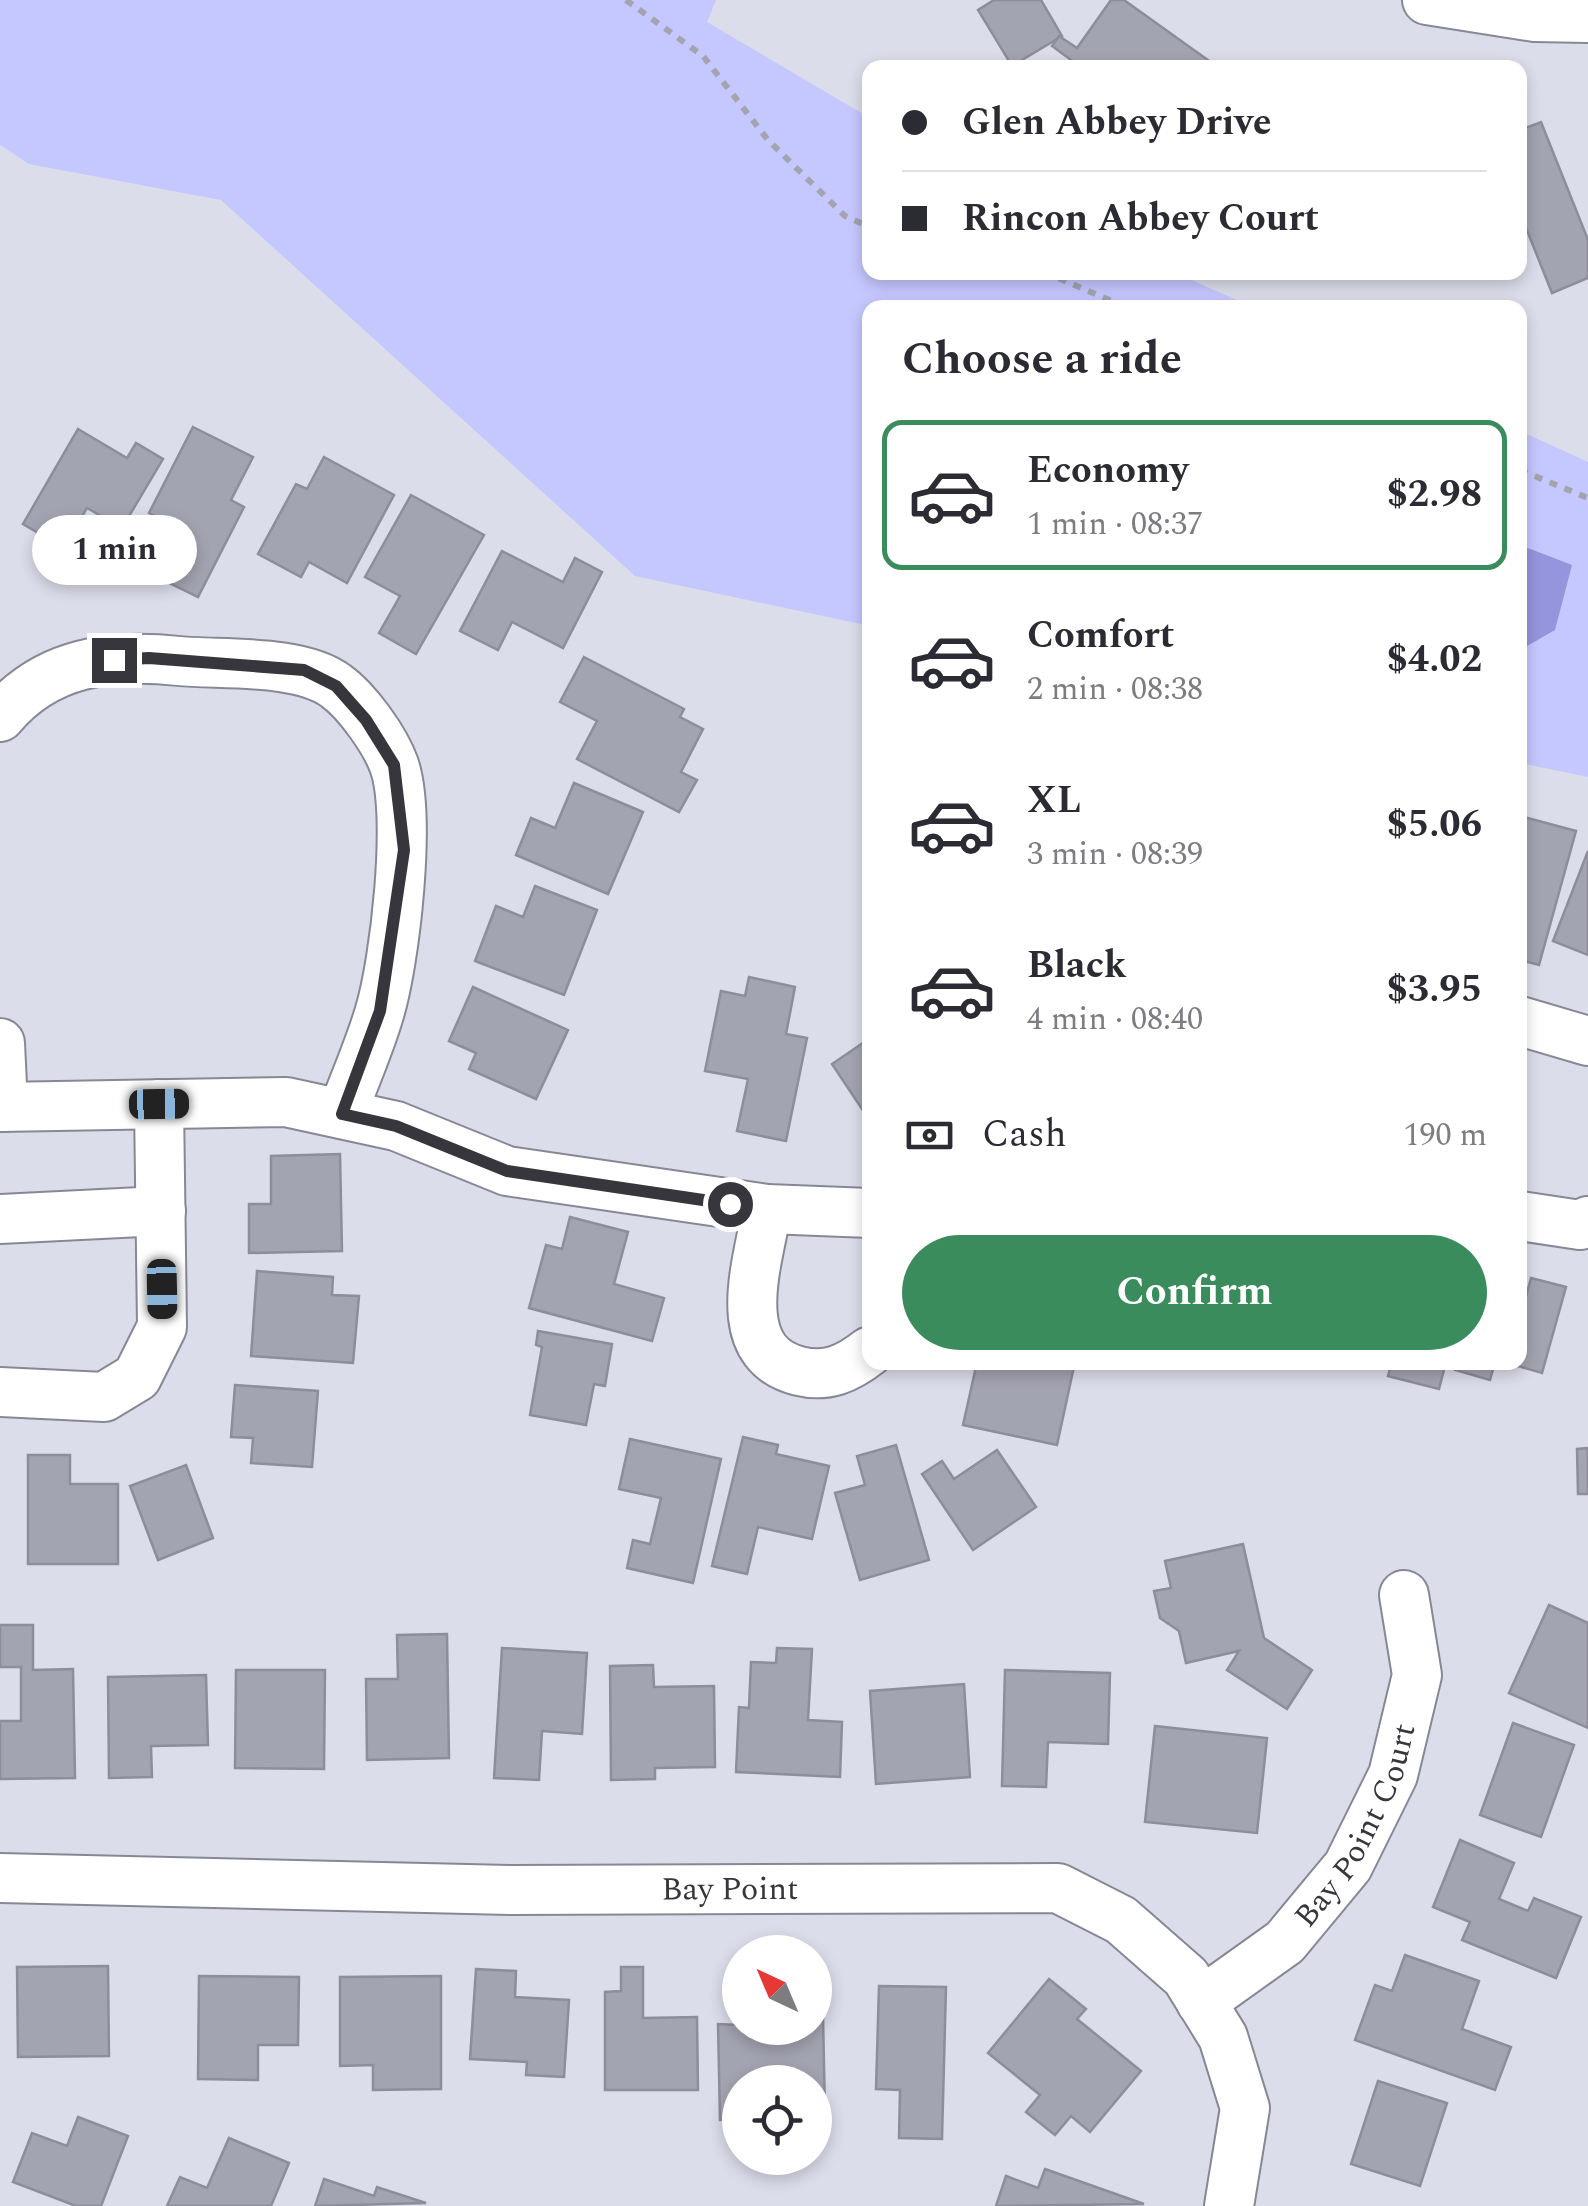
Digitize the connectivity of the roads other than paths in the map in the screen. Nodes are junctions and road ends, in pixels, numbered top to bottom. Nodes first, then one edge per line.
1 (1427, 0) edge
2 (1588, 18) edge
3 (0, 717) edge
4 (1527, 1024) edge
5 (1588, 1041) edge
6 (0, 1043) edge
7 (159, 1104) junction
8 (2, 1108) edge
9 (342, 1114) junction
10 (767, 1209) junction
11 (160, 1212) junction
12 (862, 1213) edge
13 (1527, 1217) edge
14 (0, 1219) edge
15 (1588, 1221) edge
16 (862, 1357) edge
17 (0, 1392) edge
18 (1404, 1595) dead end
19 (0, 1878) edge
20 (1200, 2002) junction
21 (1229, 2206) edge

1 - 2 street
3 - 9 street
4 - 5 street
6 - 8 street
7 - 8 street
7 - 9 street
7 - 11 street
9 - 10 street
10 - 12 street
10 - 16 street
11 - 14 street
11 - 17 street
13 - 15 street
18 - 20 street, Bay Point Court
19 - 20 street, Bay Point
20 - 21 street, Bay Point

